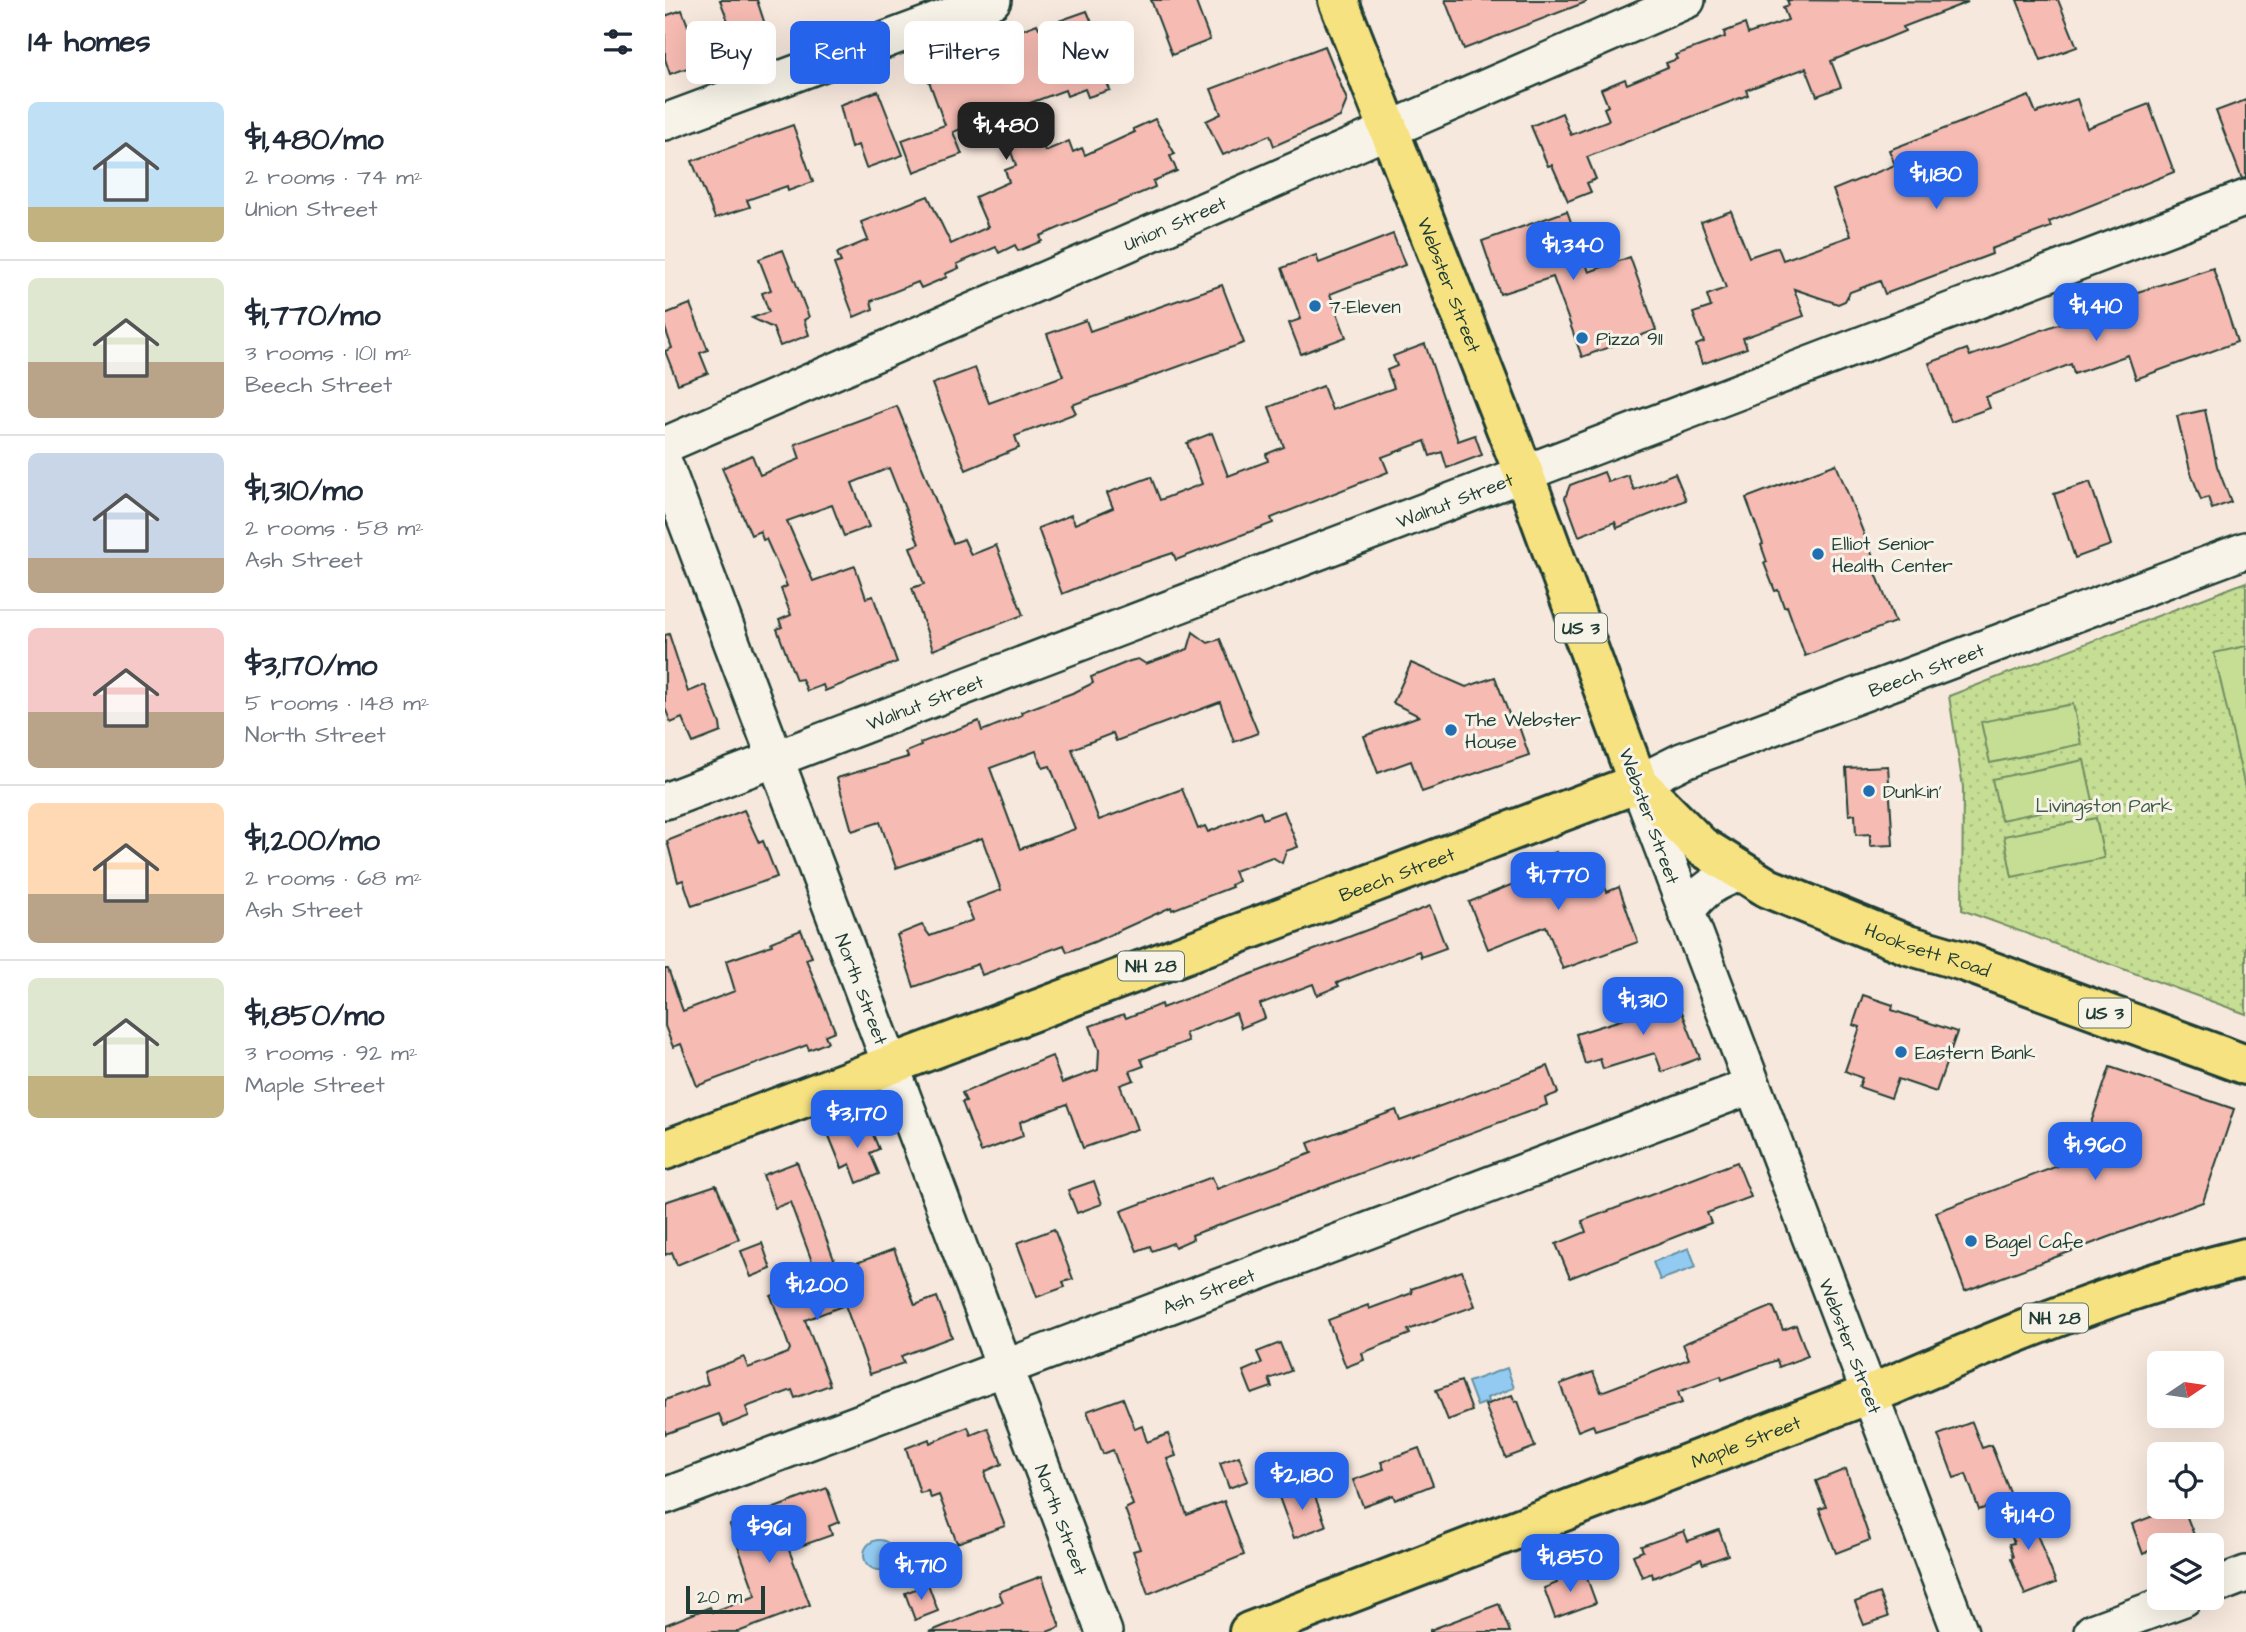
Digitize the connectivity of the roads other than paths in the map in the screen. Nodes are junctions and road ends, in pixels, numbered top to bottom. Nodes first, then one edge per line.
1 (993, 0) edge
2 (1338, 0) edge
3 (1686, 0) edge
4 (665, 122) edge
5 (1390, 130) junction
6 (2246, 198) edge
7 (665, 445) edge
8 (665, 465) edge
9 (1524, 474) junction
10 (2246, 550) edge
11 (776, 760) junction
12 (1638, 783) junction
13 (665, 801) edge
14 (1741, 873) junction
15 (1686, 912) junction
16 (891, 1065) junction
17 (2246, 1065) edge
18 (1751, 1086) junction
19 (665, 1150) edge
20 (2246, 1258) edge
21 (1006, 1366) junction
22 (1870, 1393) junction
23 (665, 1496) edge
24 (2246, 1574) edge
25 (2224, 1582) edge
26 (2151, 1610) edge
27 (1104, 1632) edge
28 (1249, 1632) edge
29 (1960, 1632) edge
30 (2092, 1632) edge

1 - 4 street
2 - 5 main road, Webster Street / US 3
3 - 5 street, Union Street
5 - 7 street, Union Street
5 - 9 main road, Webster Street / US 3
6 - 9 street, Walnut Street
8 - 11 street, North Street
9 - 11 street, Walnut Street
9 - 12 main road, Webster Street / US 3
10 - 12 street, Beech Street
11 - 13 street, Walnut Street
11 - 16 street, North Street
12 - 14 main road, Hooksett Road / US 3
12 - 15 street, Webster Street
12 - 16 main road, Beech Street / NH 28
14 - 15 street
14 - 17 main road, Hooksett Road / US 3
15 - 18 street, Webster Street
16 - 19 main road, Beech Street / NH 28
16 - 21 street, North Street
18 - 21 street, Ash Street
18 - 22 street, Webster Street
20 - 22 main road, Maple Street / NH 28
21 - 23 street, Ash Street
21 - 27 street, North Street
22 - 28 main road, Maple Street / NH 28
22 - 29 street, Webster Street
24 - 25 street
26 - 30 street

